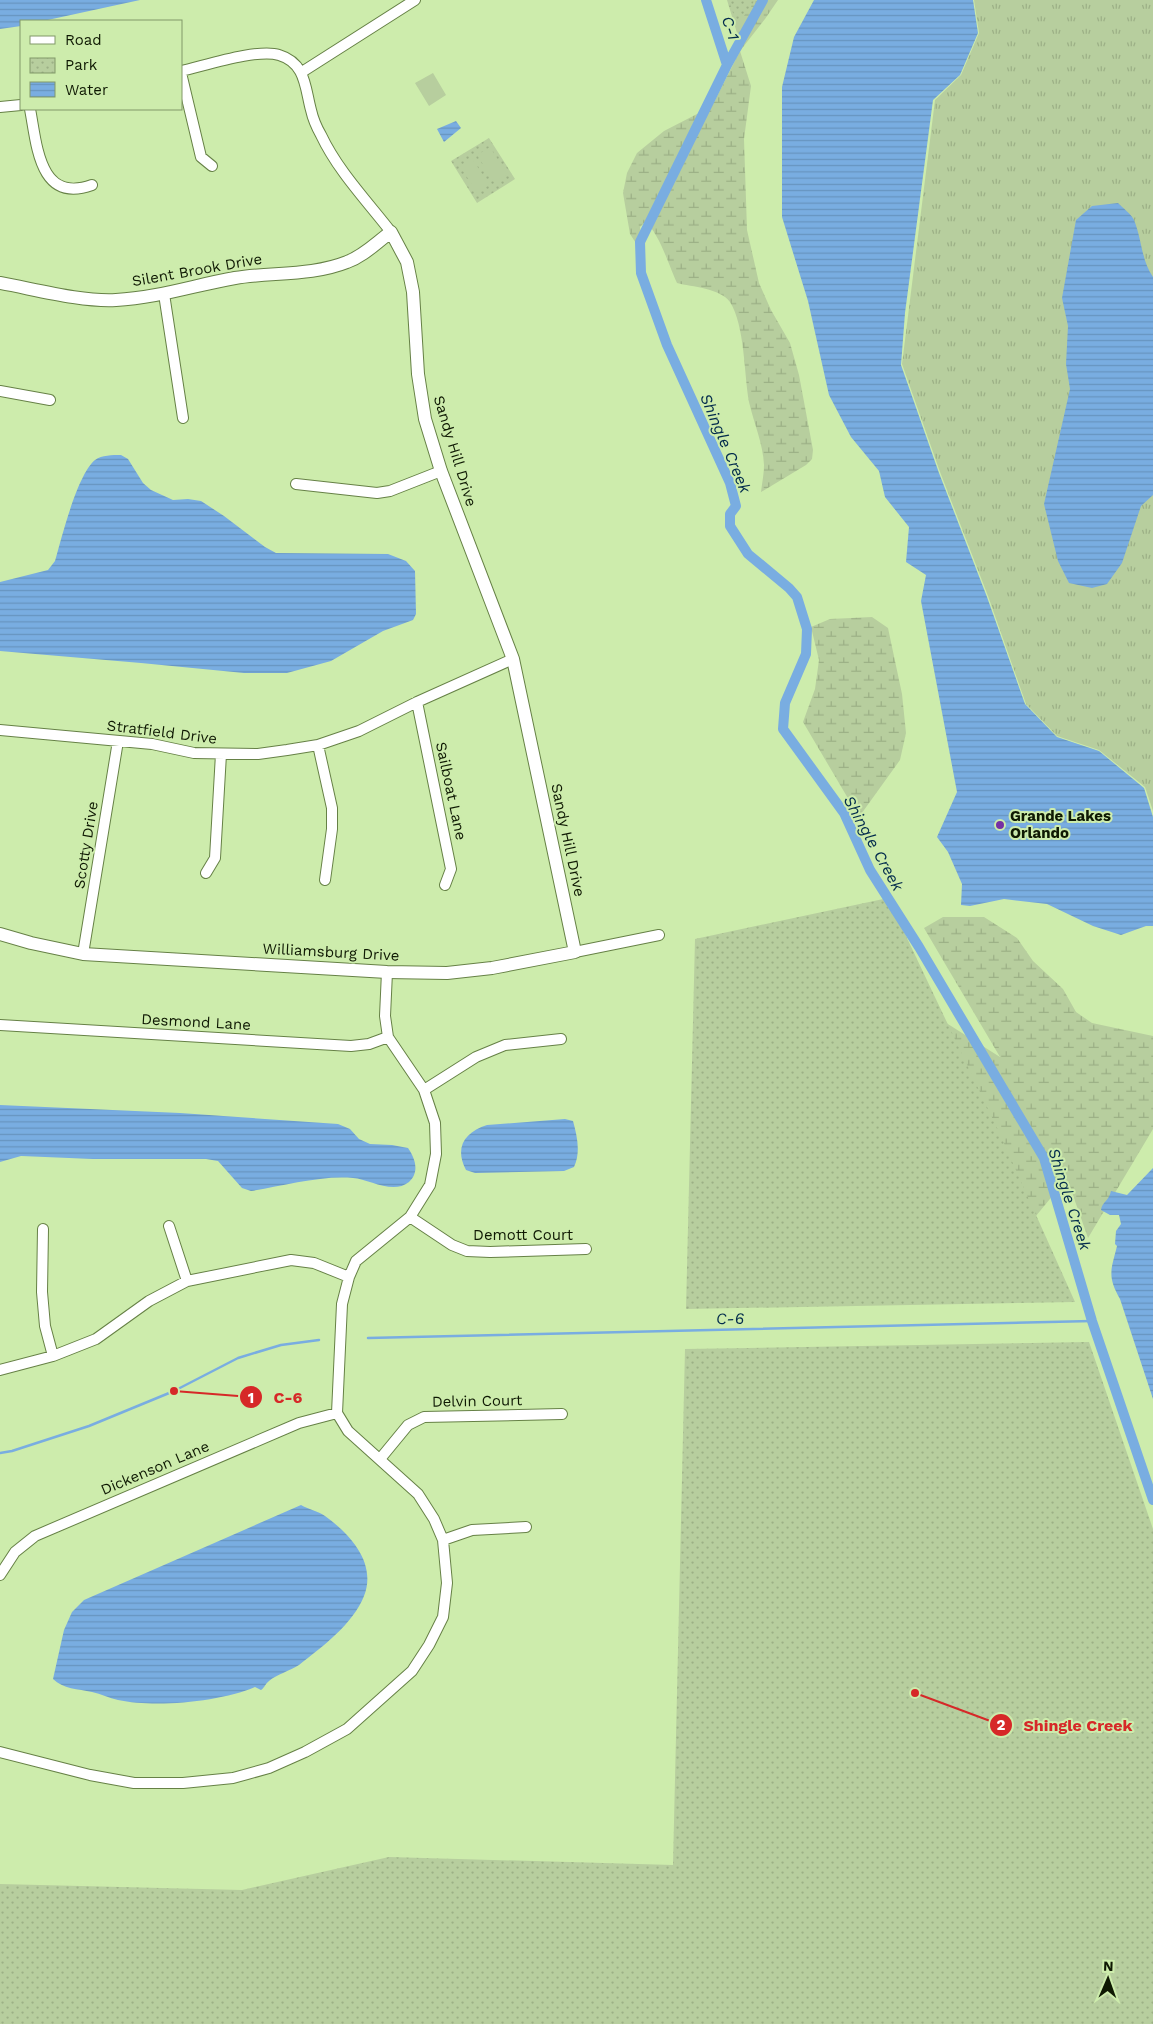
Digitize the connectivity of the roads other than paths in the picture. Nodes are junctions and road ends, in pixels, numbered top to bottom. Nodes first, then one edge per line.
1 (415, 0) edge
2 (182, 72) edge
3 (302, 72) junction
4 (182, 76) edge
5 (20, 105) edge
6 (0, 107) edge
7 (30, 110) edge
8 (212, 166) dead end
9 (92, 185) dead end
10 (391, 232) junction
11 (0, 283) edge
12 (164, 294) junction
13 (0, 391) edge
14 (50, 400) dead end
15 (183, 418) dead end
16 (441, 471) junction
17 (296, 484) dead end
18 (513, 659) junction
19 (417, 702) junction
20 (0, 730) edge
21 (118, 741) junction
22 (318, 745) junction
23 (221, 754) junction
24 (206, 872) dead end
25 (325, 880) dead end
26 (446, 885) dead end
27 (0, 934) edge
28 (659, 935) dead end
29 (576, 952) junction
30 (84, 954) junction
31 (387, 972) junction
32 (0, 1025) edge
33 (388, 1037) junction
34 (561, 1039) dead end
35 (424, 1090) junction
36 (410, 1217) junction
37 (169, 1226) dead end
38 (44, 1229) dead end
39 (586, 1249) dead end
40 (349, 1276) junction
41 (187, 1281) junction
42 (53, 1356) junction
43 (0, 1370) edge
44 (337, 1413) junction
45 (562, 1414) dead end
46 (380, 1459) junction
47 (526, 1528) dead end
48 (443, 1540) junction
49 (0, 1575) edge
50 (0, 1752) edge

1 - 3 street
2 - 3 street
3 - 10 street, Sandy Hill Drive
4 - 8 street
5 - 6 street
7 - 9 street
10 - 12 street, Silent Brook Drive
10 - 16 street, Sandy Hill Drive
11 - 12 street, Silent Brook Drive
12 - 15 street
13 - 14 street
16 - 17 street
16 - 18 street, Sandy Hill Drive
18 - 19 street, Stratfield Drive
18 - 29 street, Sandy Hill Drive
19 - 22 street, Stratfield Drive
19 - 26 street, Sailboat Lane
20 - 21 street, Stratfield Drive
21 - 23 street, Stratfield Drive
21 - 30 street, Scotty Drive
22 - 23 street, Stratfield Drive
22 - 25 street
23 - 24 street
27 - 30 street, Williamsburg Drive
28 - 29 street, Williamsburg Drive
29 - 31 street, Williamsburg Drive
30 - 31 street, Williamsburg Drive
31 - 33 street
32 - 33 street, Desmond Lane
33 - 35 street
34 - 35 street
35 - 36 street
36 - 39 street, Demott Court
36 - 40 street
37 - 41 street
38 - 42 street
40 - 41 street
40 - 44 street
41 - 42 street
42 - 43 street
44 - 46 street
44 - 49 street, Dickenson Lane
45 - 46 street, Delvin Court
46 - 48 street
47 - 48 street
48 - 50 street

